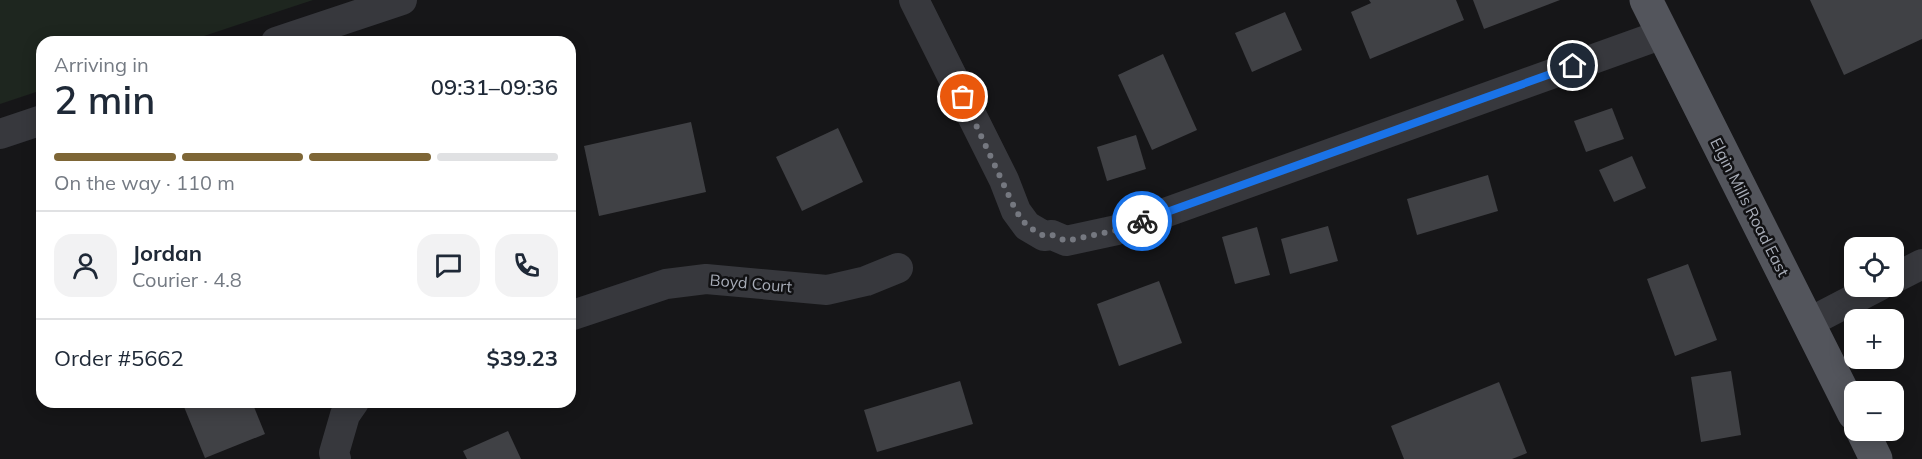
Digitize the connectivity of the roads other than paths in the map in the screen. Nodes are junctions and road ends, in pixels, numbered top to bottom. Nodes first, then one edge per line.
1 (402, 0) edge
2 (914, 0) edge
3 (1646, 0) edge
4 (328, 12) edge
5 (1663, 34) junction
6 (286, 36) edge
7 (36, 122) edge
8 (0, 134) edge
9 (1922, 264) edge
10 (898, 268) dead end
11 (1904, 273) edge
12 (1858, 297) edge
13 (576, 314) edge
14 (1808, 323) junction
15 (1844, 394) edge
16 (350, 408) edge
17 (1867, 441) edge
18 (336, 459) edge
19 (1876, 459) edge

1 - 4 street
2 - 5 street
3 - 5 main road, Elgin Mills Road East
4 - 6 street
5 - 14 main road, Elgin Mills Road East
7 - 8 street
9 - 11 street
10 - 13 street, Boyd Court
12 - 14 street
14 - 15 main road, Elgin Mills Road East
16 - 18 street
17 - 19 main road

